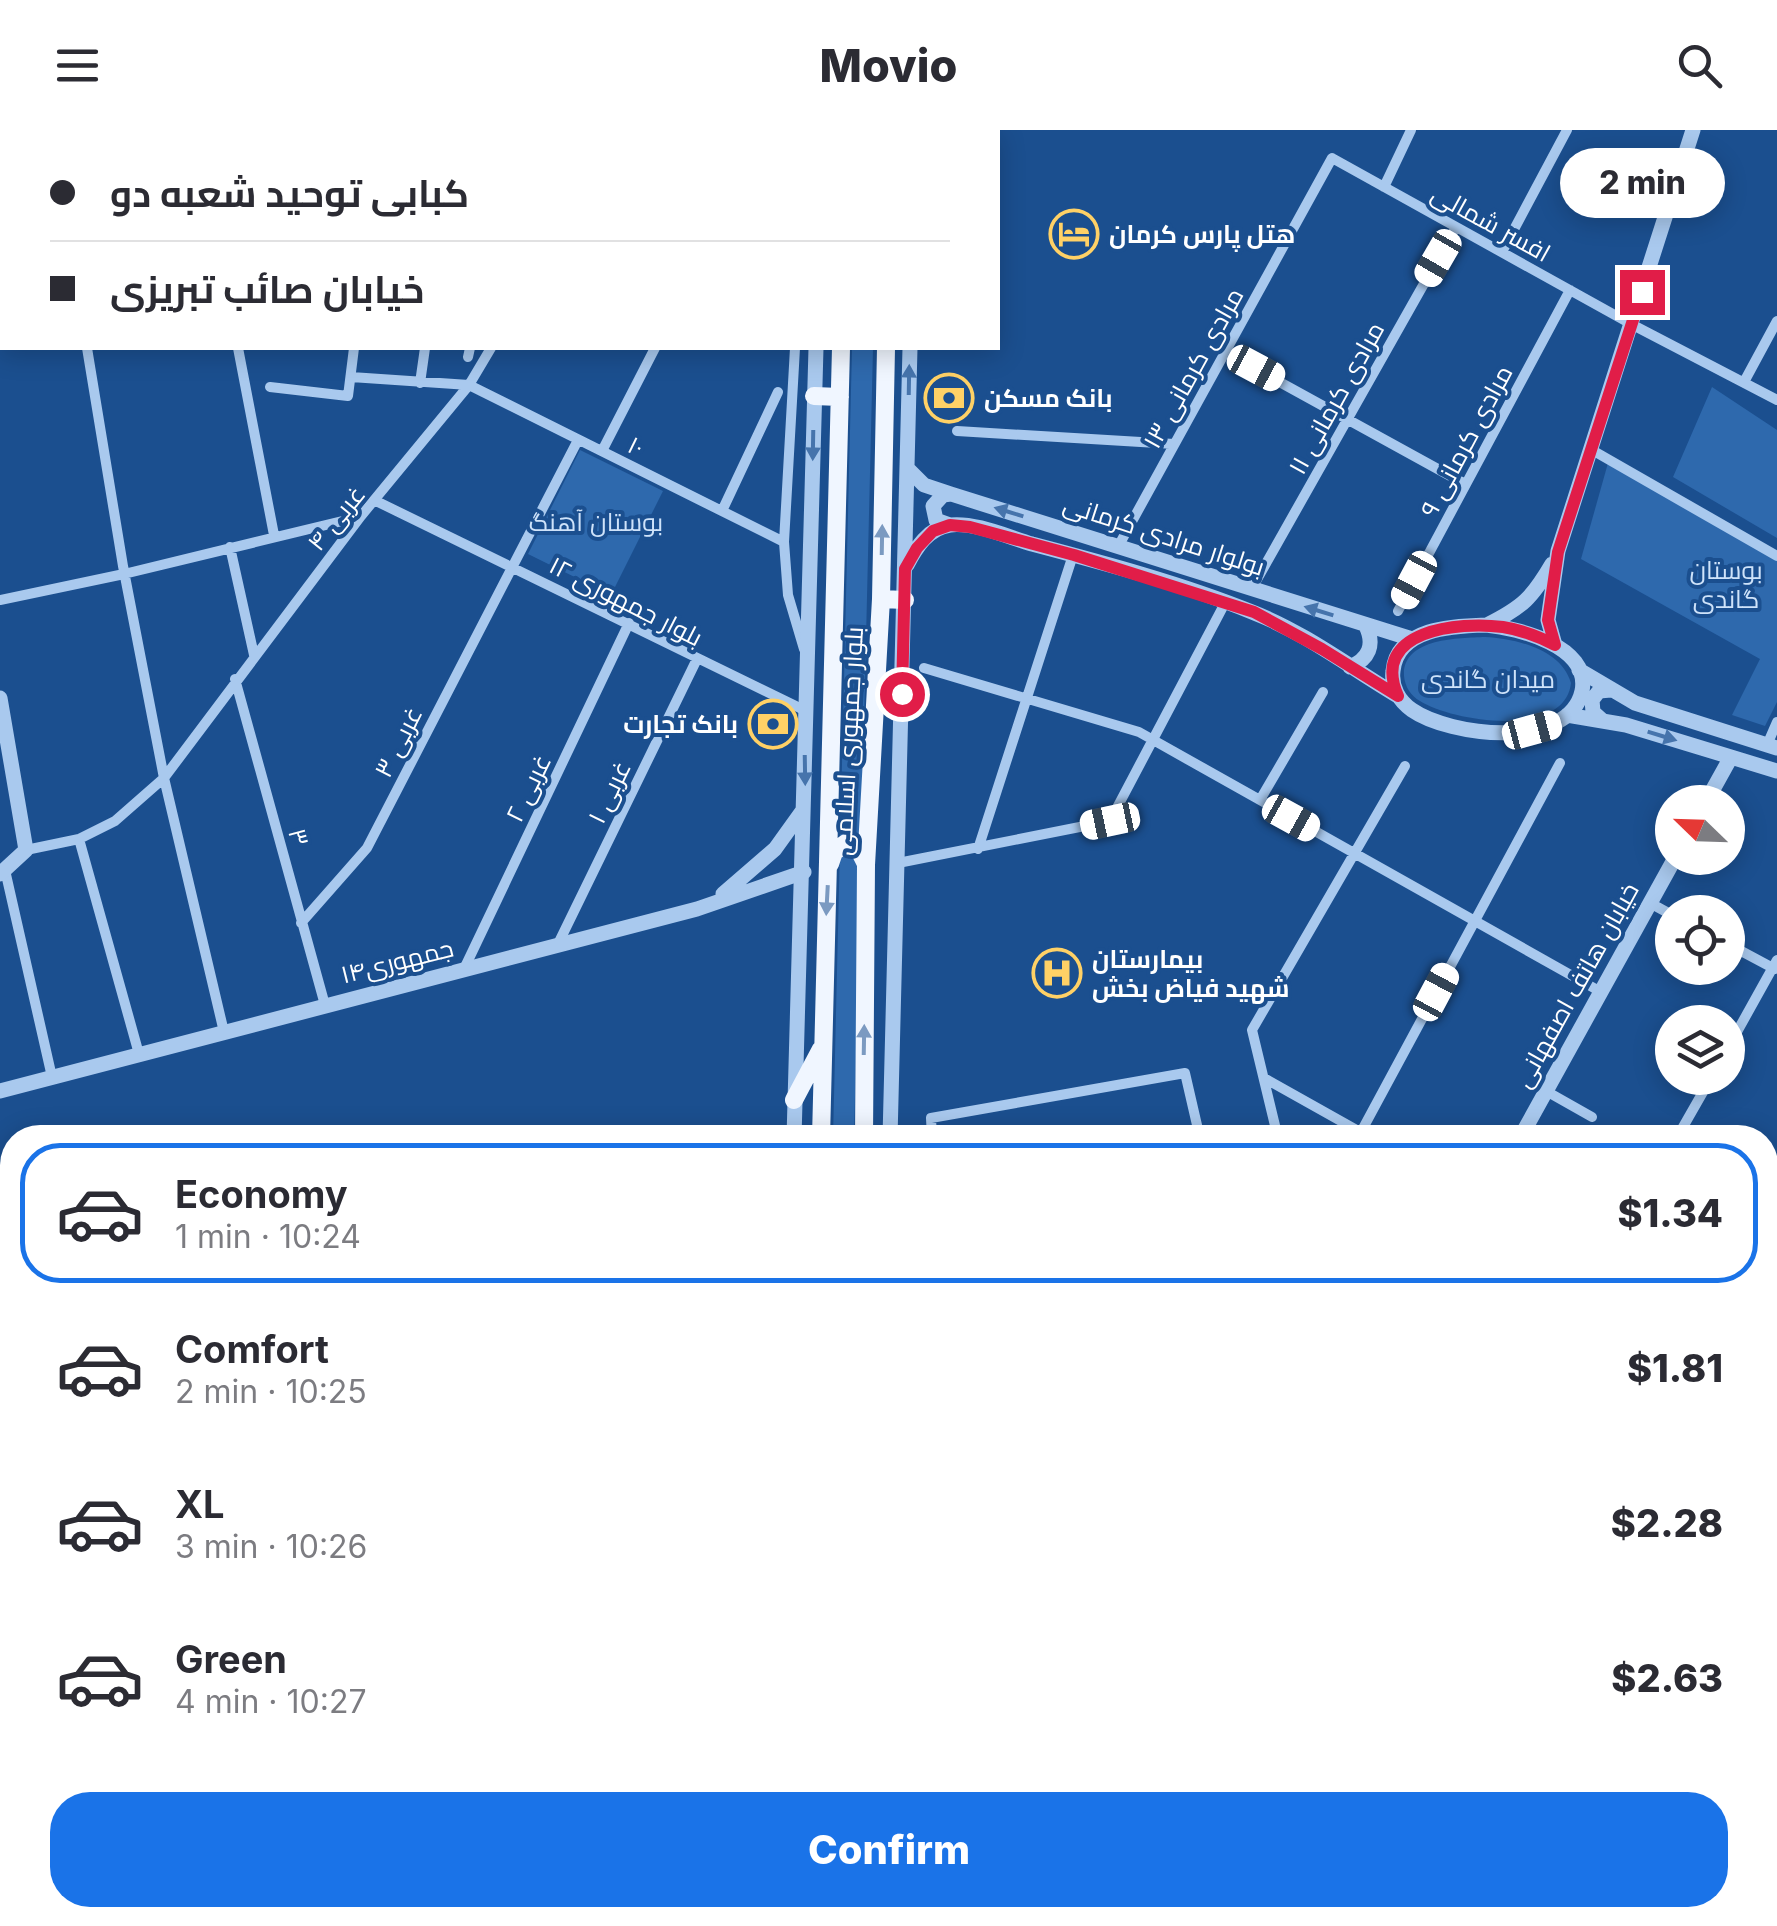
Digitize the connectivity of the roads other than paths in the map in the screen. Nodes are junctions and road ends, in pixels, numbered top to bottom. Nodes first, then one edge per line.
1 (1412, 130) edge
2 (1567, 130) edge
3 (1694, 130) edge
4 (1332, 158) joint
5 (1384, 187) junction
6 (1456, 226) junction
7 (1502, 252) junction
8 (1570, 290) junction
9 (1777, 321) edge
10 (1631, 324) junction
11 (87, 350) edge
12 (238, 350) edge
13 (354, 350) edge
14 (425, 350) edge
15 (490, 350) edge
16 (654, 350) edge
17 (795, 350) edge
18 (816, 350) edge
19 (841, 350) edge
20 (886, 350) edge
21 (910, 350) edge
22 (1225, 352) junction
23 (351, 377) junction
24 (1744, 382) junction
25 (420, 384) junction
26 (469, 385) junction
27 (270, 386) dead end
28 (778, 392) dead end
29 (814, 396) junction
30 (840, 397) junction
31 (1777, 400) edge
32 (1348, 418) junction
33 (957, 431) dead end
34 (578, 440) junction
35 (1174, 444) junction
36 (1592, 450) junction
37 (602, 451) junction
38 (907, 468) junction
39 (1465, 484) junction
40 (951, 494) junction
41 (376, 501) junction
42 (722, 511) junction
43 (361, 516) junction
44 (950, 525) junction
45 (274, 535) junction
46 (784, 542) junction
47 (1119, 545) junction
48 (230, 546) junction
49 (1558, 552) junction
50 (1074, 555) junction
51 (1777, 556) edge
52 (512, 566) junction
53 (905, 569) junction
54 (124, 574) junction
55 (1251, 590) junction
56 (881, 599) junction
57 (0, 600) edge
58 (904, 600) junction
59 (1225, 603) junction
60 (1398, 612) dead end
61 (629, 623) junction
62 (1486, 625) junction
63 (1366, 626) junction
64 (1412, 639) junction
65 (1555, 645) junction
66 (254, 655) junction
67 (696, 659) junction
68 (808, 665) junction
69 (1350, 667) junction
70 (924, 668) dead end
71 (1579, 670) junction
72 (236, 679) junction
73 (1611, 690) junction
74 (1323, 692) dead end
75 (1398, 696) junction
76 (0, 698) edge
77 (1026, 699) junction
78 (804, 710) junction
79 (1567, 715) junction
80 (1602, 720) junction
81 (1777, 722) edge
82 (1153, 740) junction
83 (1772, 747) edge
84 (1731, 757) junction
85 (1560, 763) dead end
86 (1405, 766) dead end
87 (1777, 771) edge
88 (164, 778) junction
89 (1715, 785) edge
90 (1260, 800) junction
91 (806, 807) junction
92 (80, 839) junction
93 (978, 849) junction
94 (26, 850) junction
95 (1352, 852) junction
96 (898, 863) junction
97 (866, 864) junction
98 (829, 866) junction
99 (2, 872) edge
100 (804, 872) junction
101 (1666, 875) edge
102 (1650, 903) junction
103 (1655, 906) edge
104 (698, 909) junction
105 (1474, 921) junction
106 (301, 924) junction
107 (558, 944) junction
108 (1745, 952) edge
109 (1776, 966) edge
110 (463, 971) junction
111 (1600, 992) junction
112 (325, 1005) junction
113 (1745, 1019) edge
114 (224, 1032) junction
115 (823, 1044) junction
116 (139, 1054) junction
117 (52, 1077) junction
118 (1264, 1078) junction
119 (0, 1090) edge
120 (1546, 1092) junction
121 (1701, 1095) edge
122 (794, 1100) junction
123 (1592, 1116) dead end
124 (794, 1125) edge
125 (821, 1125) edge
126 (864, 1125) edge
127 (890, 1125) edge
128 (931, 1125) edge
129 (1197, 1125) edge
130 (1275, 1125) edge
131 (1348, 1125) edge
132 (1371, 1125) edge
133 (1527, 1125) edge
134 (1684, 1125) edge

1 - 5 street
2 - 7 street
3 - 10 street
4 - 5 street, افسر شمالی
4 - 22 street, مرادی کرمانی ۱۳
5 - 6 street, افسر شمالی
6 - 7 street, افسر شمالی
6 - 32 street, مرادی کرمانی ۱۱
7 - 8 street, افسر شمالی
8 - 10 street, افسر شمالی
8 - 39 street, مرادی کرمانی ۹
9 - 24 street
10 - 24 street, افسر شمالی
10 - 36 street
11 - 54 street
12 - 45 street
13 - 23 street
14 - 25 street
15 - 26 street, ۴ غربی
16 - 37 street
17 - 46 street
18 - 29 street
19 - 30 main road, بلوار جمهوری اسلامی
56 -> 20 main road, بلوار جمهوری اسلامی
38 -> 21 street
22 - 32 street
22 - 35 street, مرادی کرمانی ۱۳
23 - 25 street
23 - 27 street
24 - 31 street, افسر شمالی
25 - 26 street
26 - 34 street, ۱۰
26 - 41 street, ۴ غربی
28 - 42 street
29 - 30 main road
29 -> 68 street
30 - 98 main road, بلوار جمهوری اسلامی
32 - 39 street
32 - 55 street, مرادی کرمانی ۱۱
33 - 35 street
34 - 37 street, ۱۰
34 - 52 street, ۳ غربی
35 - 47 street, مرادی کرمانی ۱۳
36 - 49 street
36 - 51 street
37 - 42 street, ۱۰
38 - 40 street, بولوار مرادی کرمانی
38 - 53 street
39 - 60 street, مرادی کرمانی ۹
40 - 44 street
47 -> 40 street, بولوار مرادی کرمانی
41 - 43 street, ۴ غربی
41 - 52 street, بلوار جمهوری ۱۲
42 - 46 street, ۱۰
43 - 45 street
43 - 66 street, ۴ غربی
44 - 50 street, بولوار مرادی کرمانی
44 - 53 street
45 - 48 street
46 - 68 street
47 - 55 street, بولوار مرادی کرمانی
48 - 54 street
48 - 66 street
49 - 62 street
49 - 65 street
50 - 59 street, بولوار مرادی کرمانی
50 - 77 street
52 - 61 street, بلوار جمهوری ۱۲
52 - 106 street, ۳ غربی
53 - 58 street
54 - 57 street
54 - 88 street
63 -> 55 street, بولوار مرادی کرمانی
56 - 58 main road
56 - 97 main road, بلوار جمهوری اسلامی
58 - 96 street
59 - 69 street, بولوار مرادی کرمانی
59 - 82 street
61 - 67 street, بلوار جمهوری ۱۲
61 - 110 street, ۲ غربی
62 - 64 street
62 - 65 street
63 - 64 street, بولوار مرادی کرمانی
63 - 69 street
64 - 75 street
65 - 71 street
66 - 72 street, ۴ غربی
67 - 78 street, بلوار جمهوری ۱۲
67 - 107 street, ۱ غربی
68 - 78 street
69 - 75 street, بولوار مرادی کرمانی
70 - 77 street
71 - 73 street
71 - 79 street
72 - 88 street, ۴ غربی
72 - 106 street, ۳
73 - 80 street
73 - 83 street
74 - 90 street
75 - 79 street
76 - 94 street
77 - 82 street
77 - 93 street
78 -> 91 street
79 - 80 street
80 -> 84 street
81 - 83 street
82 - 90 street
82 - 93 street
84 - 87 street
84 - 89 street
85 - 105 street
86 - 95 street
88 - 92 street, ۴ غربی
88 - 114 street
90 - 95 street
91 - 100 street
91 - 104 street
92 - 94 street, ۴ غربی
92 - 116 street
93 - 96 street
94 - 99 street
95 - 105 street
95 - 118 street
96 - 127 street
97 - 98 main road
126 -> 97 main road, بلوار جمهوری اسلامی
98 -> 115 main road, بلوار جمهوری اسلامی
99 - 117 street
100 - 104 street, جمهوری۱۴
100 - 122 street
101 - 102 street, خیابان هاتف اصفهانی
102 - 103 street
102 - 111 street, خیابان هاتف اصفهانی
104 - 107 street, جمهوری۱۴
105 - 111 street
105 - 132 street
106 - 112 street, ۳
107 - 110 street, جمهوری۱۴
108 - 109 street
109 - 113 street
110 - 112 street, جمهوری۱۴
111 - 120 street, خیابان هاتف اصفهانی
112 - 114 street, جمهوری۱۴
114 - 116 street, جمهوری۱۴
115 - 122 main road
115 - 125 main road, بلوار جمهوری اسلامی
116 - 117 street, جمهوری۱۴
117 - 119 street, جمهوری۱۴
118 - 130 street
118 - 131 street
120 - 123 street
120 - 133 street, خیابان هاتف اصفهانی
121 - 134 street
122 - 124 street
128 - 129 street

